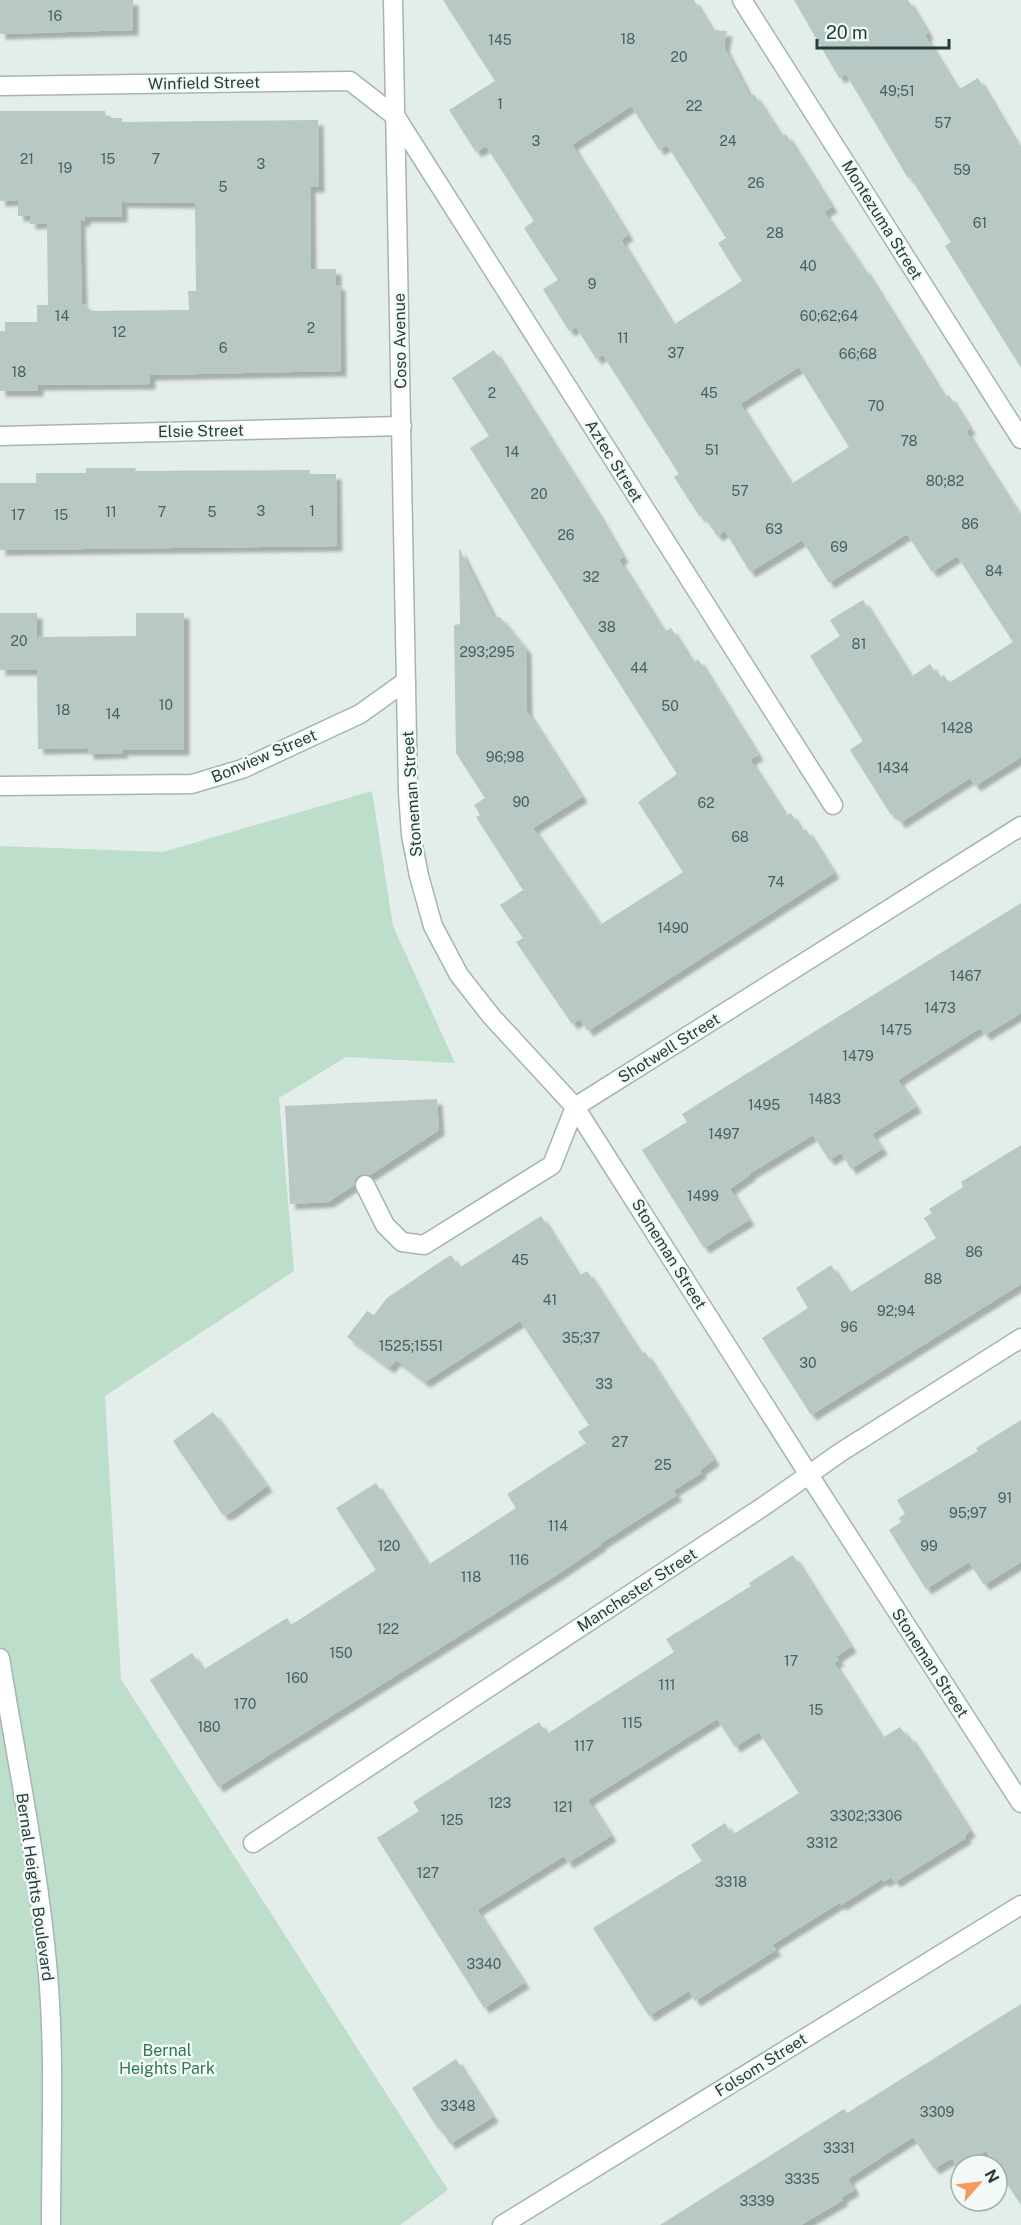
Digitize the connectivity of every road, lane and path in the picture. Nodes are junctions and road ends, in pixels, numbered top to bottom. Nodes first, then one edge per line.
1 (393, 0) edge
2 (742, 0) edge
3 (0, 87) edge
4 (396, 117) junction
5 (402, 426) junction
6 (0, 436) edge
7 (1021, 439) edge
8 (406, 681) junction
9 (0, 786) edge
10 (833, 805) dead end
11 (1021, 826) edge
12 (575, 1107) junction
13 (365, 1185) dead end
14 (1021, 1338) edge
15 (809, 1475) junction
16 (0, 1658) edge
17 (1021, 1803) edge
18 (253, 1844) dead end
19 (1021, 1905) edge
20 (51, 2225) edge
21 (502, 2225) edge

1 - 4 street, Coso Avenue
2 - 7 street, Montezuma Street
3 - 4 street, Winfield Street
4 - 5 street, Coso Avenue
4 - 10 street, Aztec Street
5 - 6 street, Elsie Street
5 - 8 street, Coso Avenue
8 - 9 street, Bonview Street
8 - 12 street, Stoneman Street
11 - 12 street, Shotwell Street
12 - 13 street
12 - 15 street, Stoneman Street
14 - 15 street, Manchester Street
15 - 17 street, Stoneman Street
15 - 18 street, Manchester Street
16 - 20 street, Bernal Heights Boulevard
19 - 21 street, Folsom Street

